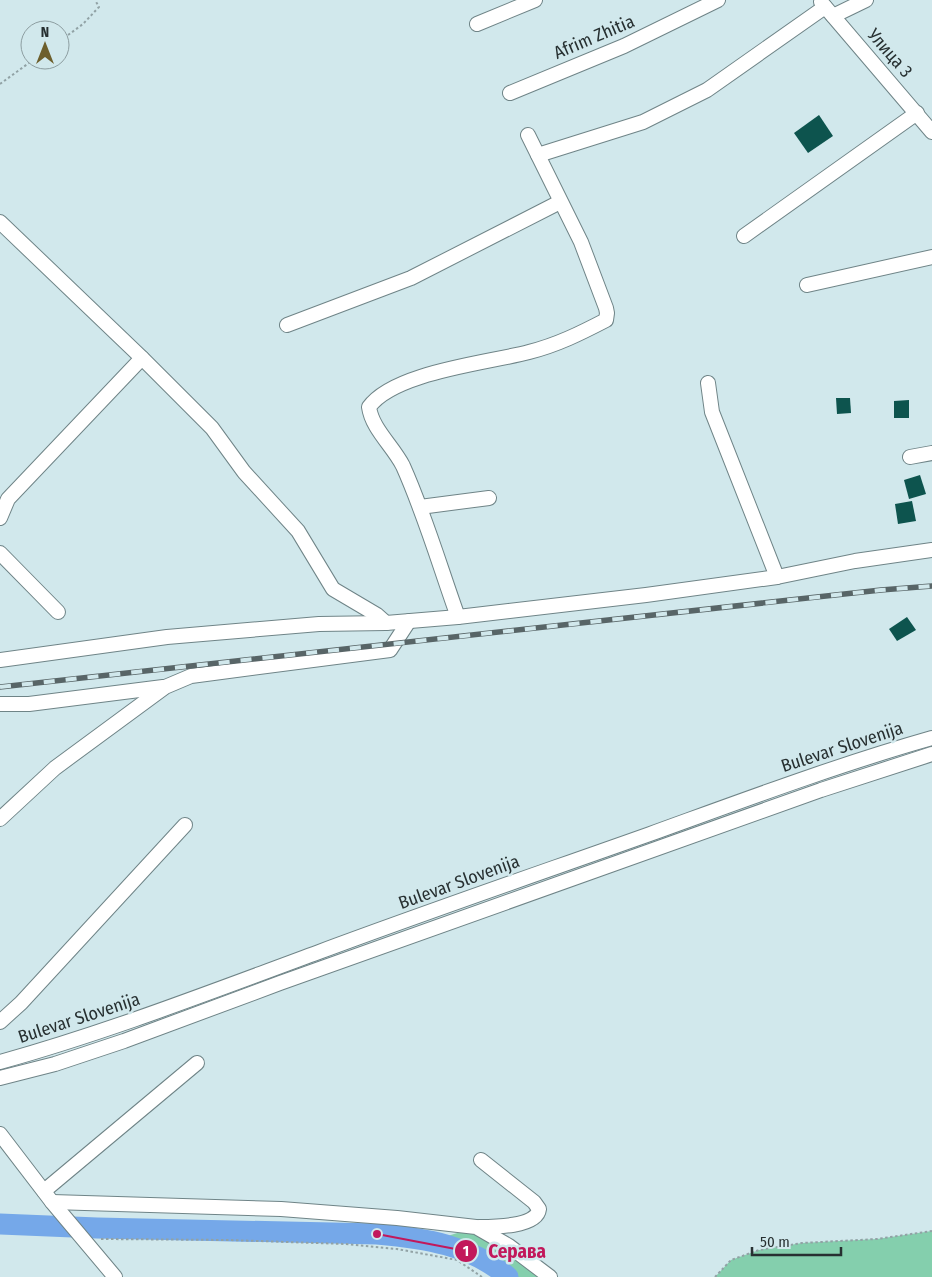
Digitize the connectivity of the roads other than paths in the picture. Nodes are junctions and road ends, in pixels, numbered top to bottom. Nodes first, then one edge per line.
1 (535, 0) edge
2 (718, 0) edge
3 (866, 0) edge
4 (826, 8) edge
5 (477, 24) dead end
6 (510, 94) dead end
7 (927, 122) edge
8 (528, 136) dead end
9 (538, 155) junction
10 (560, 202) junction
11 (0, 222) edge
12 (744, 236) dead end
13 (932, 257) edge
14 (807, 285) dead end
15 (287, 325) dead end
16 (142, 358) junction
17 (708, 383) dead end
18 (932, 453) edge
19 (910, 457) dead end
20 (489, 498) dead end
21 (420, 507) junction
22 (0, 516) edge
23 (932, 550) edge
24 (0, 553) edge
25 (777, 577) junction
26 (58, 612) dead end
27 (458, 617) junction
28 (409, 621) junction
29 (386, 623) junction
30 (0, 660) edge
31 (165, 687) junction
32 (0, 704) edge
33 (932, 738) edge
34 (932, 754) edge
35 (0, 819) edge
36 (185, 825) dead end
37 (0, 1022) edge
38 (0, 1062) edge
39 (197, 1064) dead end
40 (0, 1078) edge
41 (0, 1134) edge
42 (481, 1160) dead end
43 (48, 1196) junction
44 (476, 1227) junction
45 (116, 1277) edge
46 (550, 1277) edge

1 - 5 street
2 - 6 street, Afrim Zhitia
3 - 4 street
4 - 7 street, Улица 3
4 - 9 street
7 - 12 street
8 - 9 street
9 - 10 street
10 - 15 street
10 - 21 street
11 - 16 street
13 - 14 street
16 - 22 street
16 - 29 street
17 - 25 street
18 - 19 street
20 - 21 street
21 - 27 street
23 - 25 street
24 - 26 street
25 - 27 street
27 - 28 street
28 - 29 street
28 - 31 street
29 - 30 street
31 - 32 street
31 - 35 street
33 - 38 street, Bulevar Slovenija
34 - 40 street, Bulevar Slovenija
36 - 37 street
39 - 43 street
41 - 43 street
42 - 44 street
43 - 44 street
43 - 45 street
44 - 46 street

